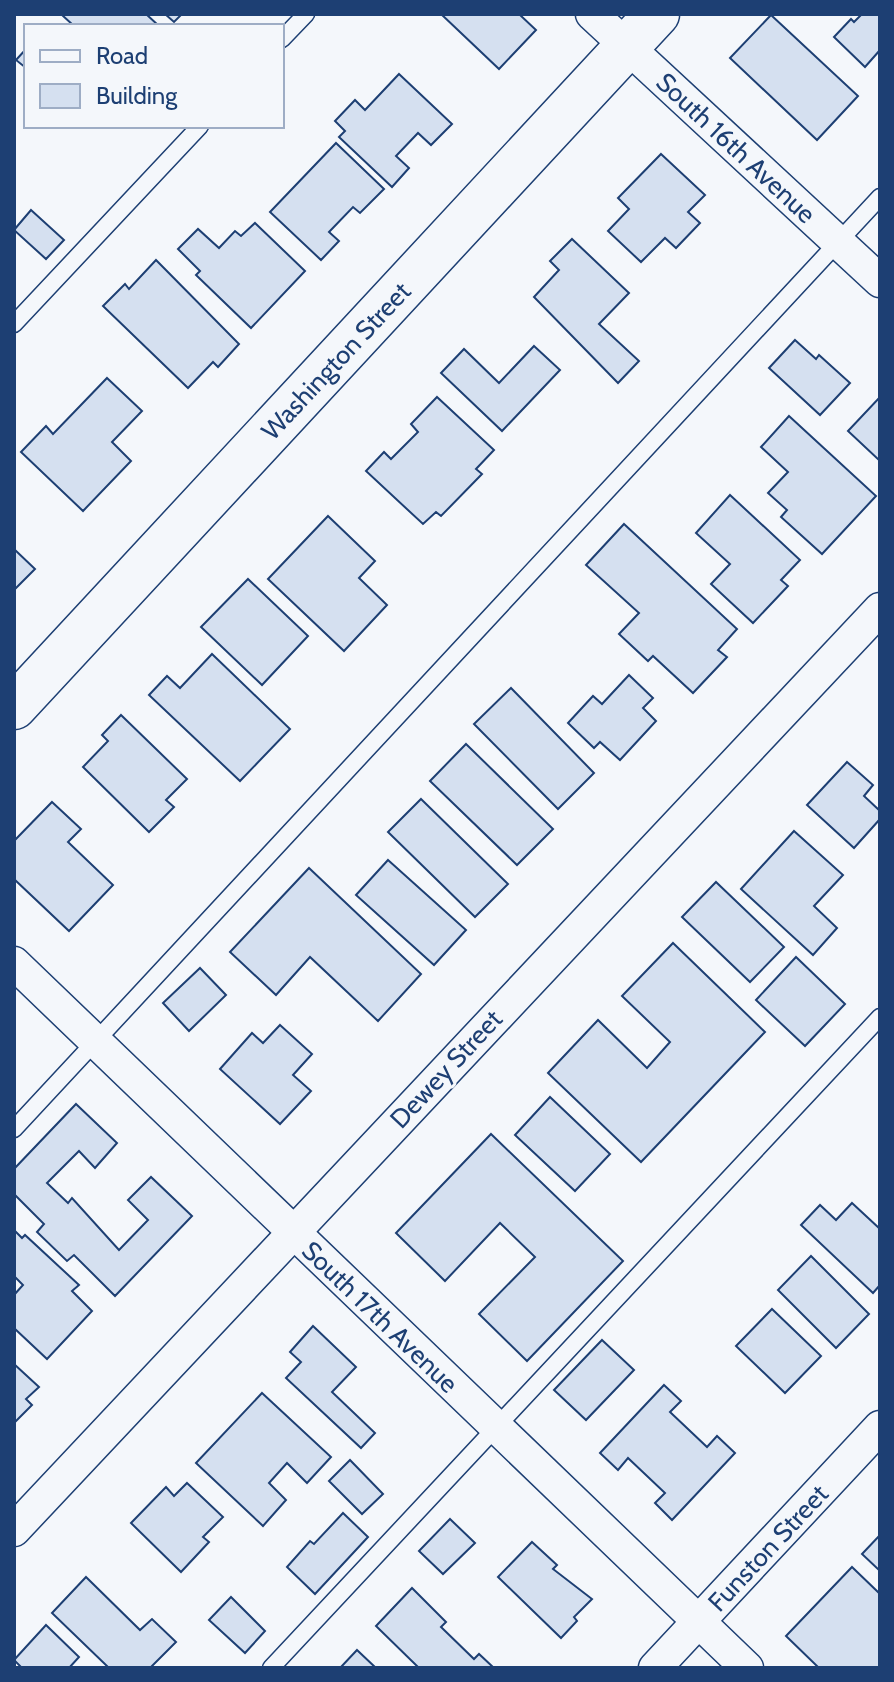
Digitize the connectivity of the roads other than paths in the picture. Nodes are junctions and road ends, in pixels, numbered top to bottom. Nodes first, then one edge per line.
1 (306, 14) edge
2 (592, 14) edge
3 (657, 14) edge
4 (284, 37) edge
5 (627, 47) junction
6 (198, 128) edge
7 (880, 197) edge
8 (838, 242) junction
9 (880, 281) edge
10 (14, 324) edge
11 (880, 609) edge
12 (14, 707) edge
13 (14, 963) edge
14 (880, 1017) edge
15 (96, 1043) junction
16 (14, 1129) edge
17 (292, 1233) junction
18 (496, 1427) junction
19 (880, 1427) edge
20 (14, 1530) edge
21 (699, 1621) junction
22 (271, 1668) edge
23 (655, 1668) edge
24 (747, 1668) edge

1 - 4 lane
2 - 5 street, South 16th Avenue
3 - 5 street, Washington Street
5 - 8 street, South 16th Avenue
5 - 12 street, Washington Street
6 - 10 lane
7 - 8 lane
8 - 9 street, South 16th Avenue
8 - 15 lane
11 - 17 street, Dewey Street
13 - 15 street, South 17th Avenue
14 - 18 lane
15 - 16 lane
15 - 17 street, South 17th Avenue
17 - 18 street, South 17th Avenue
17 - 20 street, Dewey Street
18 - 21 street, South 17th Avenue
18 - 22 lane
19 - 21 street, Funston Street
21 - 23 street, Funston Street
21 - 24 street, South 17th Avenue

